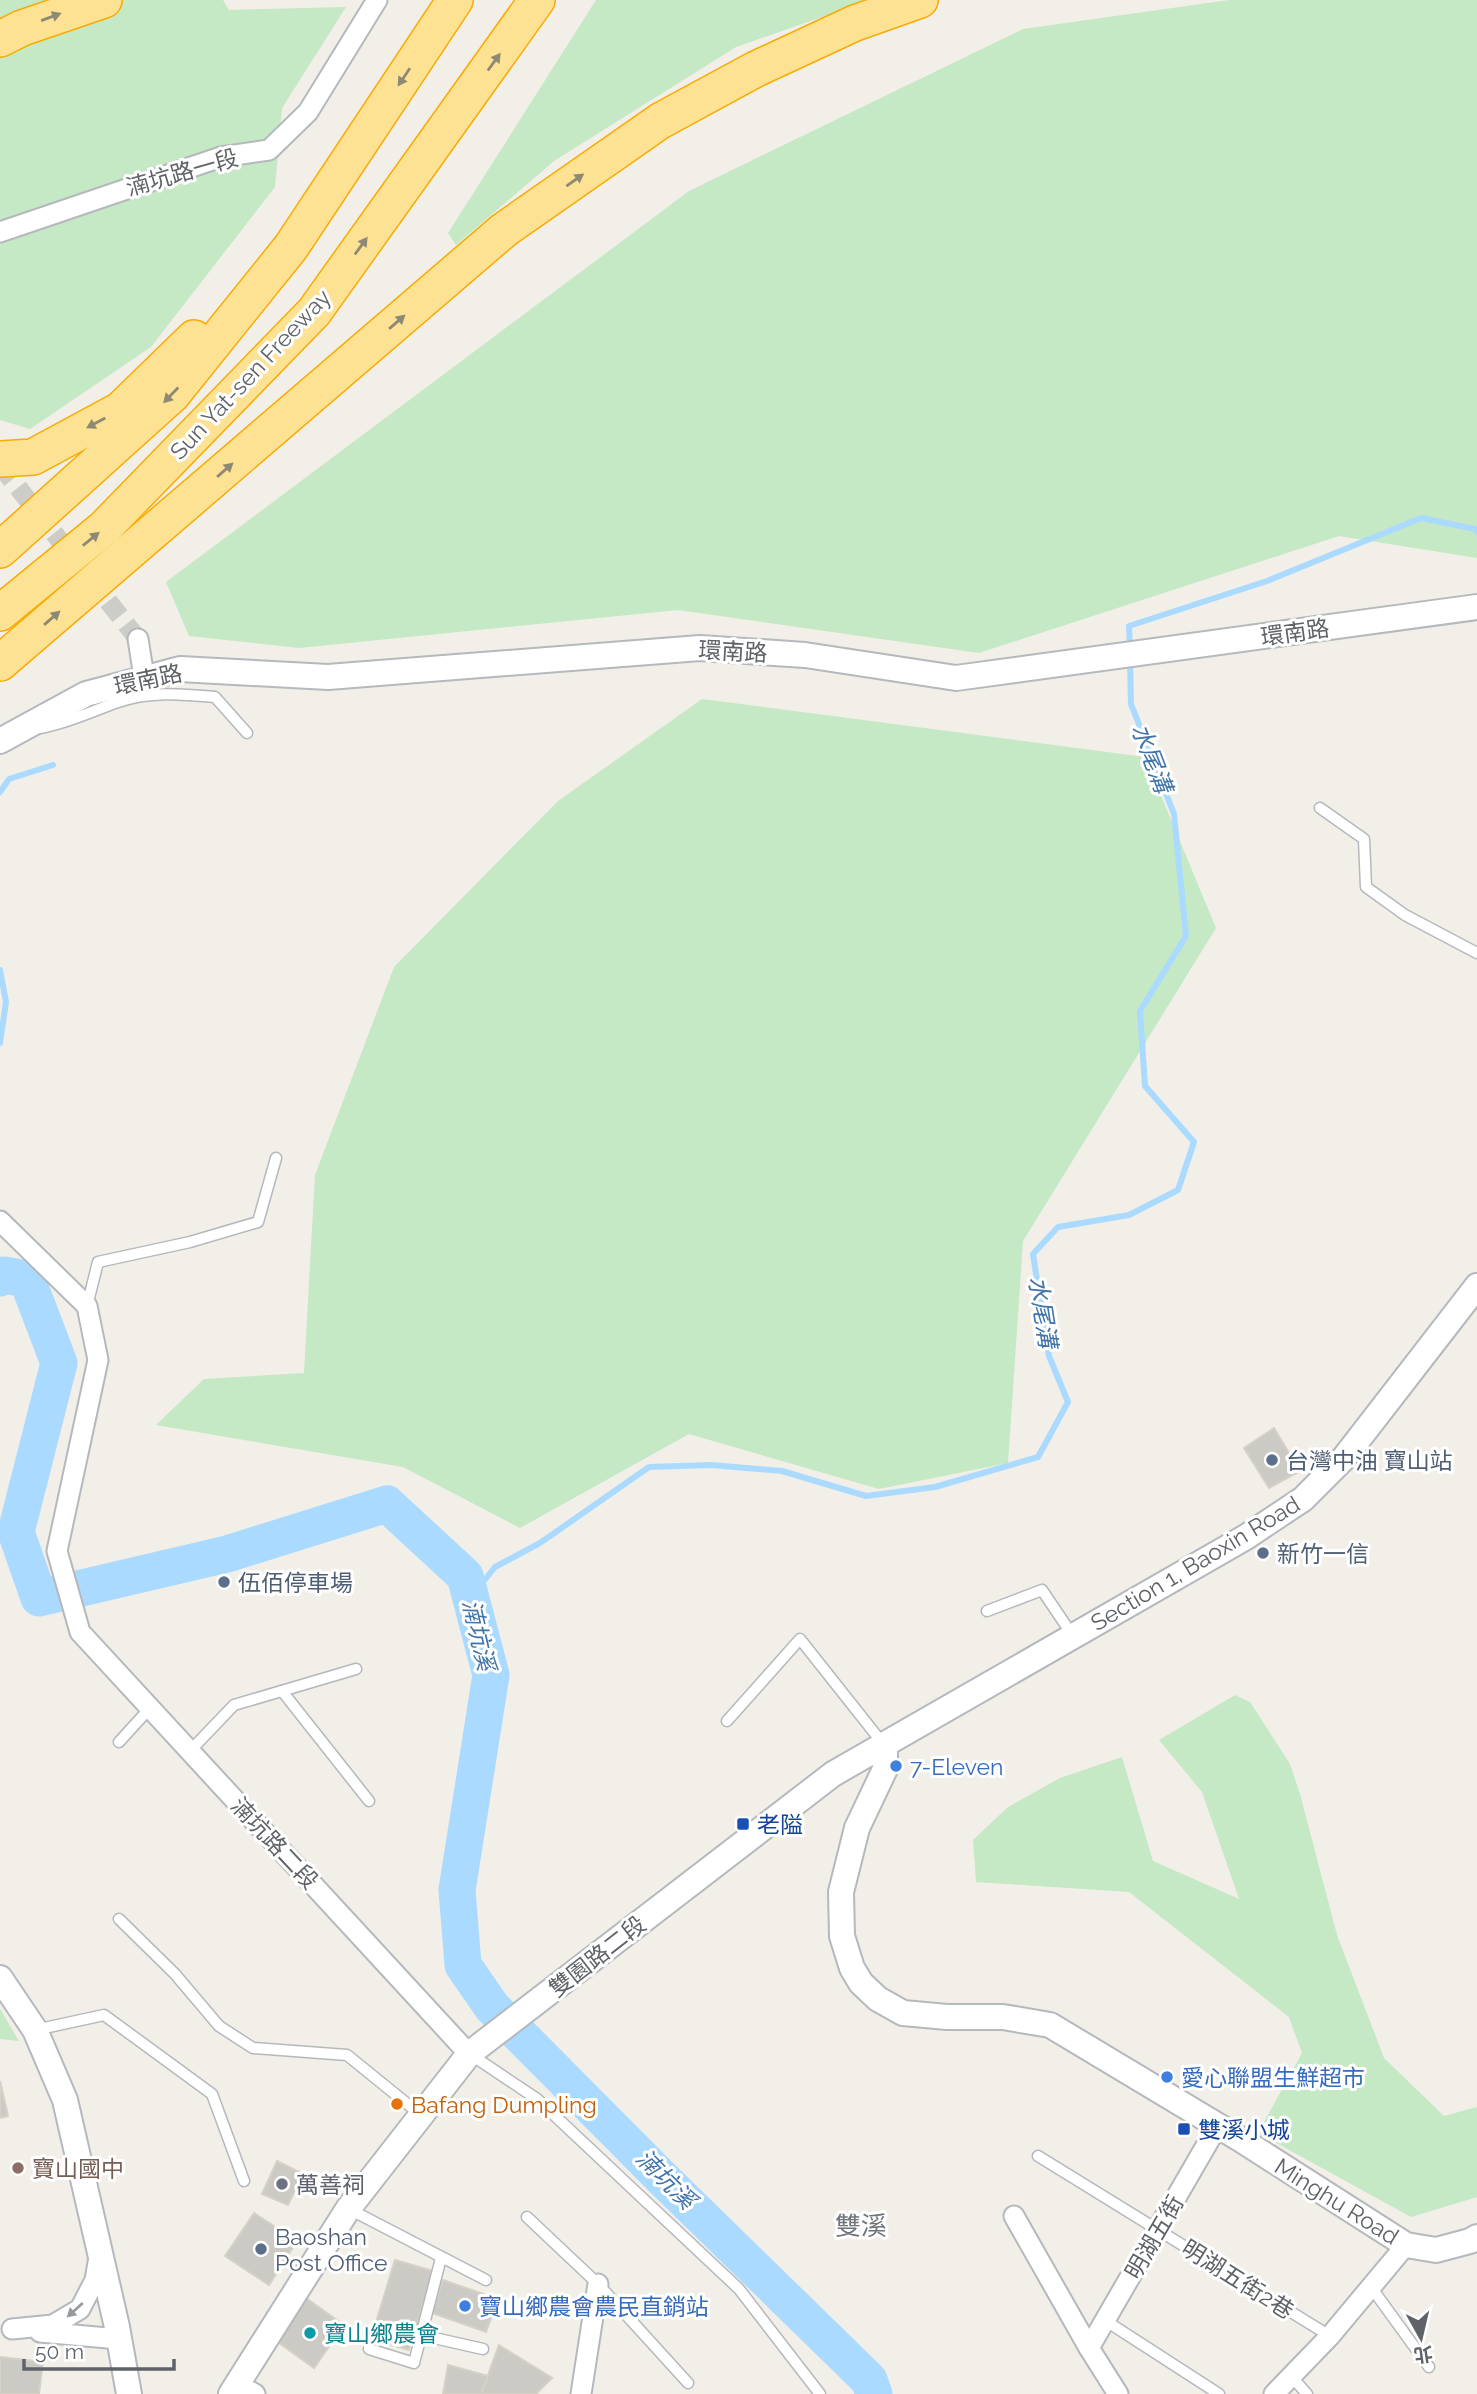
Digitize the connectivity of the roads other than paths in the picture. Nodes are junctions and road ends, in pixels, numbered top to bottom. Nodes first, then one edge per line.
1 (104, 0) edge
2 (377, 0) edge
3 (455, 0) edge
4 (537, 0) edge
5 (920, 0) edge
6 (0, 39) edge
7 (0, 232) edge
8 (291, 247) junction
9 (0, 459) edge
10 (0, 550) edge
11 (1477, 607) edge
12 (0, 613) edge
13 (138, 639) tunnel mouth
14 (0, 663) edge
15 (144, 677) junction
16 (247, 733) dead end
17 (10, 736) edge
18 (1321, 808) dead end
19 (1477, 953) edge
20 (276, 1158) dead end
21 (0, 1221) edge
22 (1477, 1286) edge
23 (87, 1306) junction
24 (987, 1611) dead end
25 (1073, 1637) junction
26 (356, 1669) dead end
27 (282, 1690) junction
28 (150, 1708) junction
29 (727, 1721) dead end
30 (119, 1742) dead end
31 (884, 1746) junction
32 (190, 1751) junction
33 (369, 1801) dead end
34 (119, 1919) dead end
35 (0, 1978) edge
36 (35, 2030) junction
37 (469, 2054) junction
38 (421, 2115) junction
39 (1218, 2125) junction
40 (1038, 2156) dead end
41 (244, 2181) dead end
42 (348, 2209) junction
43 (1014, 2216) dead end
44 (527, 2217) dead end
45 (1158, 2230) junction
46 (1477, 2237) edge
47 (1406, 2245) junction
48 (100, 2249) junction
49 (441, 2258) junction
50 (486, 2280) dead end
51 (598, 2284) junction
52 (1371, 2287) junction
53 (1105, 2321) junction
54 (6, 2329) edge
55 (421, 2335) junction
56 (1330, 2336) junction
57 (120, 2339) junction
58 (1089, 2348) junction
59 (369, 2349) dead end
60 (484, 2349) dead end
61 (1429, 2367) dead end
62 (1292, 2377) junction
63 (688, 2383) dead end
64 (242, 2391) edge
65 (129, 2394) edge
66 (581, 2394) edge
67 (820, 2394) edge
68 (1118, 2394) edge
69 (1219, 2394) edge
70 (1274, 2394) edge
71 (1307, 2394) edge

6 -> 1 highway
2 - 7 street, 湳坑路一段
3 -> 8 highway, Sun Yat-sen Freeway
12 -> 4 highway, Sun Yat-sen Freeway
14 -> 5 highway
8 -> 9 highway
8 -> 10 highway, Sun Yat-sen Freeway
11 - 15 street, 環南路
13 - 15 street
15 - 17 street, 環南路
16 - 17 lane
18 - 19 lane
20 - 23 lane
21 - 23 street
22 - 25 street, Section 1, Baoxin Road
23 - 28 street, 湳坑路二段
24 - 25 lane
25 - 31 street, Section 1, Baoxin Road
26 - 27 lane
27 - 32 lane
27 - 33 lane
28 - 30 lane
28 - 32 street, 湳坑路二段
29 - 31 lane
31 - 37 street, 雙園路二段
31 - 39 street, Minghu Road
32 - 37 street, 湳坑路二段
34 - 38 lane
35 - 36 street
36 - 41 lane
36 - 48 street
37 - 38 street, 雙園路二段
37 - 67 lane
38 - 42 street, 雙園路二段
39 - 45 street, 明湖五街
39 - 47 street, Minghu Road
40 - 45 lane, 明湖五街2巷
42 - 49 lane
42 - 64 street, 雙園路二段
43 - 58 street
44 - 51 lane
45 - 53 street, 明湖五街
45 - 56 lane, 明湖五街2巷
46 - 47 street, Minghu Road
47 - 52 street
48 -> 54 street
48 - 57 street
49 - 50 lane
49 - 55 lane
51 - 63 lane
51 - 66 street
52 - 56 street
52 - 61 lane
53 - 58 street, 明湖五街
53 - 69 lane
54 - 57 street
55 - 59 lane
55 - 60 lane
56 - 62 street
57 - 65 street
58 - 68 street
62 - 70 street
62 - 71 lane

